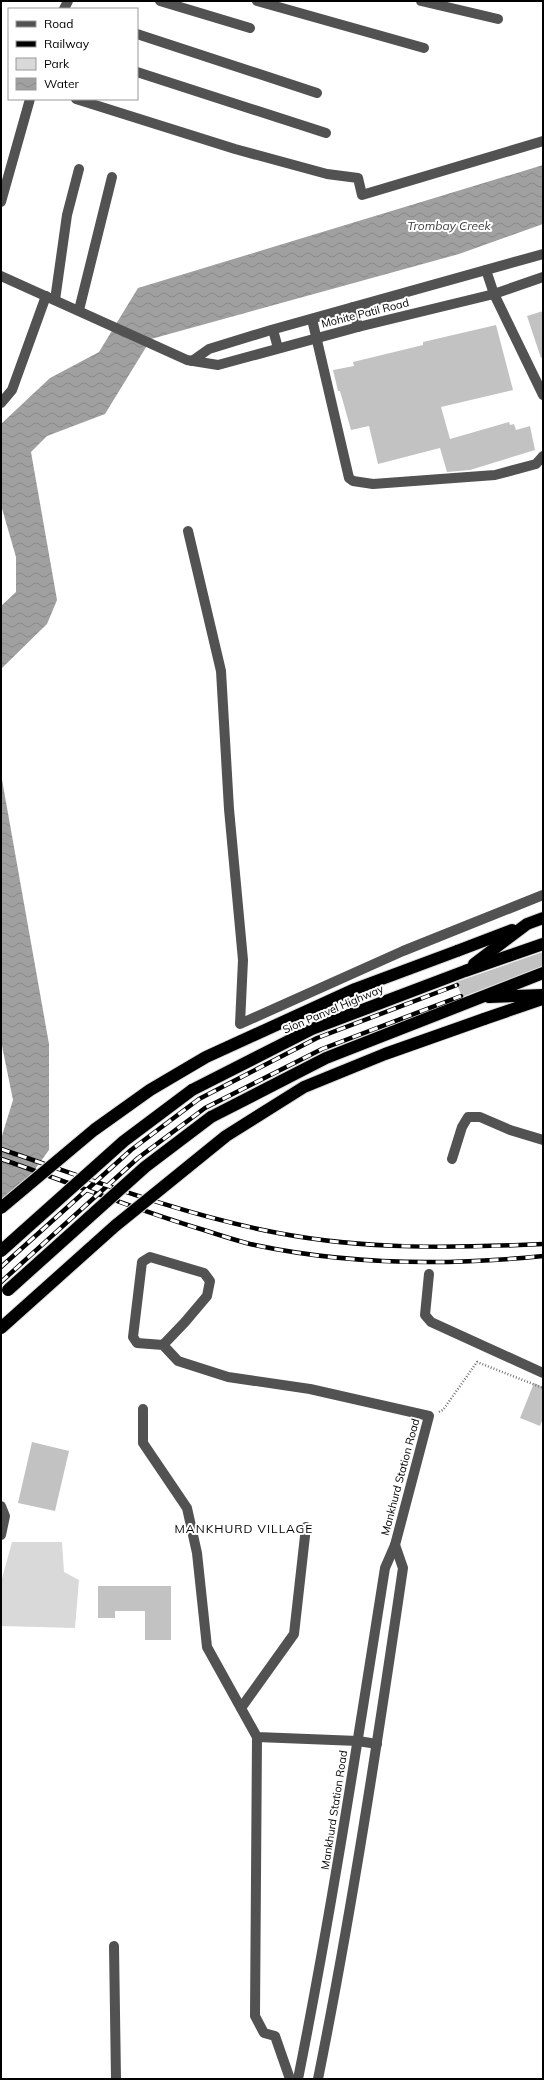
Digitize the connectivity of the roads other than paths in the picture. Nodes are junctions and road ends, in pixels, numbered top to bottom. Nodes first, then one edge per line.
1 (160, 1) edge
2 (257, 1) edge
3 (421, 1) edge
4 (498, 19) dead end
5 (250, 28) dead end
6 (138, 34) edge
7 (424, 48) dead end
8 (138, 72) edge
9 (317, 93) dead end
10 (30, 100) edge
11 (79, 100) edge
12 (326, 133) dead end
13 (543, 141) edge
14 (79, 169) dead end
15 (112, 177) dead end
16 (1, 202) edge
17 (543, 254) edge
18 (486, 270) junction
19 (1, 276) edge
20 (543, 277) edge
21 (494, 294) junction
22 (50, 298) junction
23 (353, 307) junction
24 (79, 310) junction
25 (312, 319) junction
26 (358, 327) junction
27 (273, 330) junction
28 (318, 338) junction
29 (278, 348) junction
30 (192, 361) junction
31 (543, 395) edge
32 (1, 403) edge
33 (543, 456) edge
34 (188, 531) dead end
35 (543, 895) edge
36 (543, 918) edge
37 (527, 924) junction
38 (539, 945) edge
39 (465, 971) junction
40 (543, 973) edge
41 (543, 995) edge
42 (478, 998) junction
43 (543, 998) edge
44 (543, 1140) edge
45 (452, 1159) dead end
46 (1, 1208) edge
47 (1, 1251) edge
48 (429, 1274) dead end
49 (5, 1293) edge
50 (1, 1328) edge
51 (163, 1345) junction
52 (543, 1373) edge
53 (143, 1410) dead end
54 (1, 1506) edge
55 (306, 1526) dead end
56 (1, 1535) edge
57 (395, 1545) junction
58 (241, 1708) junction
59 (257, 1737) junction
60 (358, 1741) junction
61 (377, 1744) junction
62 (114, 1946) dead end
63 (116, 2079) edge
64 (290, 2079) edge
65 (298, 2079) edge
66 (318, 2079) edge

1 - 5 street
2 - 7 street
3 - 4 street
6 - 9 street
8 - 12 street
10 - 16 street
11 - 13 street
14 - 22 street
15 - 24 street
17 - 18 street
18 - 21 street
18 - 23 street
19 - 22 street, Mohite Patil Road
20 - 21 street, Mohite Patil Road
21 - 26 street, Mohite Patil Road
21 - 31 street
22 - 24 street, Mohite Patil Road
22 - 32 street
23 - 25 street
23 - 26 street
24 - 30 street, Mohite Patil Road
25 - 27 street
25 - 28 street
26 - 28 street, Mohite Patil Road
27 - 29 street
27 - 30 street
28 - 29 street, Mohite Patil Road
28 - 33 street
29 - 30 street, Mohite Patil Road
34 - 35 street
36 - 37 highway
37 - 39 highway
37 - 46 highway, bridge
38 - 39 highway
39 - 47 highway, Sion Panvel Highway, bridge
40 - 42 highway
41 - 42 highway
42 - 49 highway, bridge
43 - 50 highway, bridge
44 - 45 street
48 - 52 street
51 - 51 street
51 - 57 street, Mankhurd Station Road
53 - 58 street
54 - 56 street
55 - 58 street
57 - 60 street, Mankhurd Station Road
57 - 61 street, Mankhurd Station Road
58 - 59 street
59 - 60 street
59 - 64 street
60 - 61 street
60 - 65 street, Mankhurd Station Road
61 - 66 street, Mankhurd Station Road
62 - 63 street

